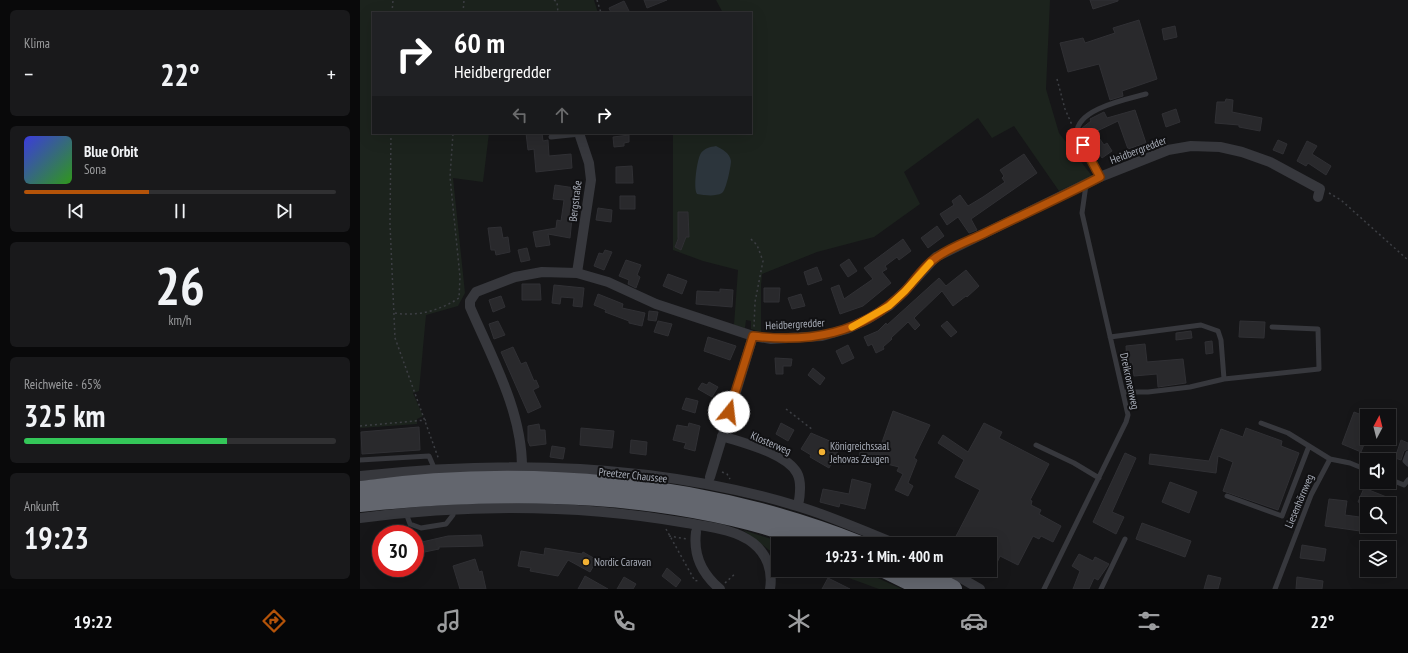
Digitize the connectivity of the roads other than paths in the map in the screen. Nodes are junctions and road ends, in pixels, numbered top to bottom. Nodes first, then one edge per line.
1 (1146, 94) dead end
2 (572, 134) edge
3 (579, 134) edge
4 (551, 137) dead end
5 (1100, 177) junction
6 (1086, 185) junction
7 (1319, 193) road end
8 (577, 273) junction
9 (1272, 328) dead end
10 (753, 336) junction
11 (1110, 337) junction
12 (1224, 379) junction
13 (1123, 392) junction
14 (1261, 423) dead end
15 (722, 436) junction
16 (1036, 445) dead end
17 (1309, 446) junction
18 (1408, 453) edge
19 (1330, 459) junction
20 (360, 460) edge
21 (1408, 464) edge
22 (522, 467) junction
23 (1360, 467) edge
24 (439, 470) junction
25 (711, 473) road end
26 (360, 476) edge
27 (1099, 478) junction
28 (1396, 480) edge
29 (1406, 482) edge
30 (360, 490) edge
31 (1227, 496) dead end
32 (360, 503) edge
33 (798, 506) junction
34 (453, 509) junction
35 (406, 513) junction
36 (360, 518) edge
37 (695, 536) road end
38 (801, 537) edge
39 (840, 537) edge
40 (878, 537) edge
41 (1125, 540) dead end
42 (900, 577) edge
43 (930, 577) edge
44 (959, 577) edge
45 (720, 589) edge
46 (770, 589) edge
47 (925, 589) edge
48 (953, 589) edge
49 (980, 589) edge
50 (1044, 589) edge
51 (1101, 589) edge
52 (1275, 589) edge

1 - 5 lane
2 - 4 lane
3 - 8 street, Bergstraße
5 - 6 street, Heidbergredder
5 - 7 street, Heidbergredder
6 - 10 street, Heidbergredder
6 - 11 lane, Dreikronenweg
8 - 10 street, Heidbergredder
8 - 22 street, Heidbergredder
9 - 12 lane
10 - 15 street
11 - 12 lane
11 - 13 lane, Dreikronenweg
12 - 13 lane
13 - 27 lane, Dreikronenweg
14 - 17 lane
15 - 25 street
15 - 33 street, Klosterweg
16 - 27 lane
17 - 19 lane
17 - 31 lane
18 - 21 lane
19 - 23 lane
19 - 52 lane, Liesenhörnweg
20 - 24 lane
22 - 24 street, Preetzer Chaussee
22 - 33 street, Preetzer Chaussee
24 - 26 street, Preetzer Chaussee
27 - 50 lane, Dreikronenweg
28 - 29 lane
30 - 39 highway, Preetzer Chaussee
32 - 38 highway
33 - 40 street, Preetzer Chaussee
34 - 35 street
34 - 35 lane
34 - 46 street
35 - 36 street
37 - 45 street
41 - 51 lane
42 - 47 highway
43 - 48 highway
44 - 49 street

